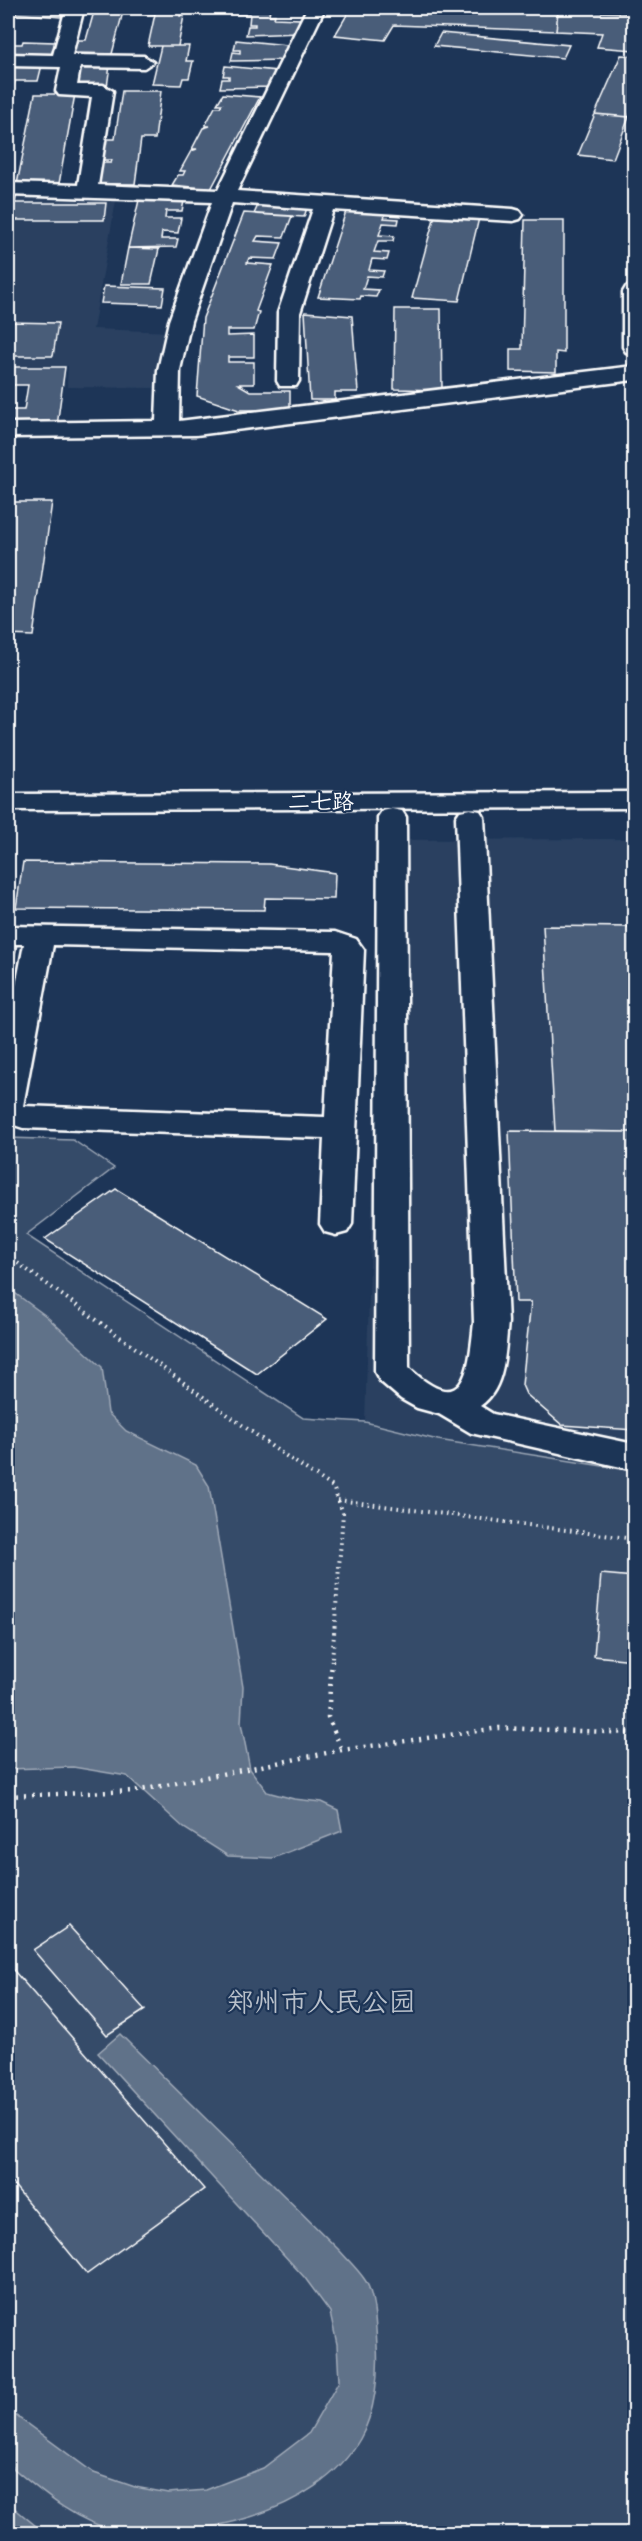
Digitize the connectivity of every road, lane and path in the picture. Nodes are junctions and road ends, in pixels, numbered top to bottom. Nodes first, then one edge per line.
1 (75, 8) edge
2 (316, 8) edge
3 (8, 60) edge
4 (66, 61) junction
5 (144, 62) dead end
6 (8, 189) edge
7 (87, 190) junction
8 (224, 197) junction
9 (325, 203) junction
10 (513, 215) dead end
11 (634, 292) edge
12 (634, 339) edge
13 (634, 373) edge
14 (288, 381) dead end
15 (166, 429) junction
16 (8, 430) edge
17 (634, 800) edge
18 (8, 802) edge
19 (634, 816) edge
20 (392, 817) junction
21 (470, 817) junction
22 (8, 818) edge
23 (8, 935) edge
24 (40, 936) junction
25 (8, 1106) edge
26 (340, 1128) junction
27 (336, 1224) dead end
28 (8, 1256) edge
29 (448, 1403) junction
30 (634, 1457) edge
31 (338, 1500) junction
32 (634, 1539) edge
33 (634, 1733) edge
34 (342, 1750) junction
35 (8, 1796) edge

1 - 4 street
2 - 8 street
3 - 4 street
4 - 5 street
4 - 7 street
6 - 7 street
7 - 8 street
8 - 9 street
8 - 15 street
9 - 10 street
9 - 14 street
11 - 12 street
13 - 15 street
15 - 16 street
17 - 18 street, 二七路
19 - 21 street, 二七路
20 - 21 street, 二七路
20 - 22 street, 二七路
20 - 29 street
21 - 29 street
23 - 24 street
24 - 25 street
24 - 26 street
25 - 26 street
26 - 27 street
28 - 31 path
29 - 30 street
31 - 32 path
31 - 34 path
33 - 34 path
34 - 35 path

